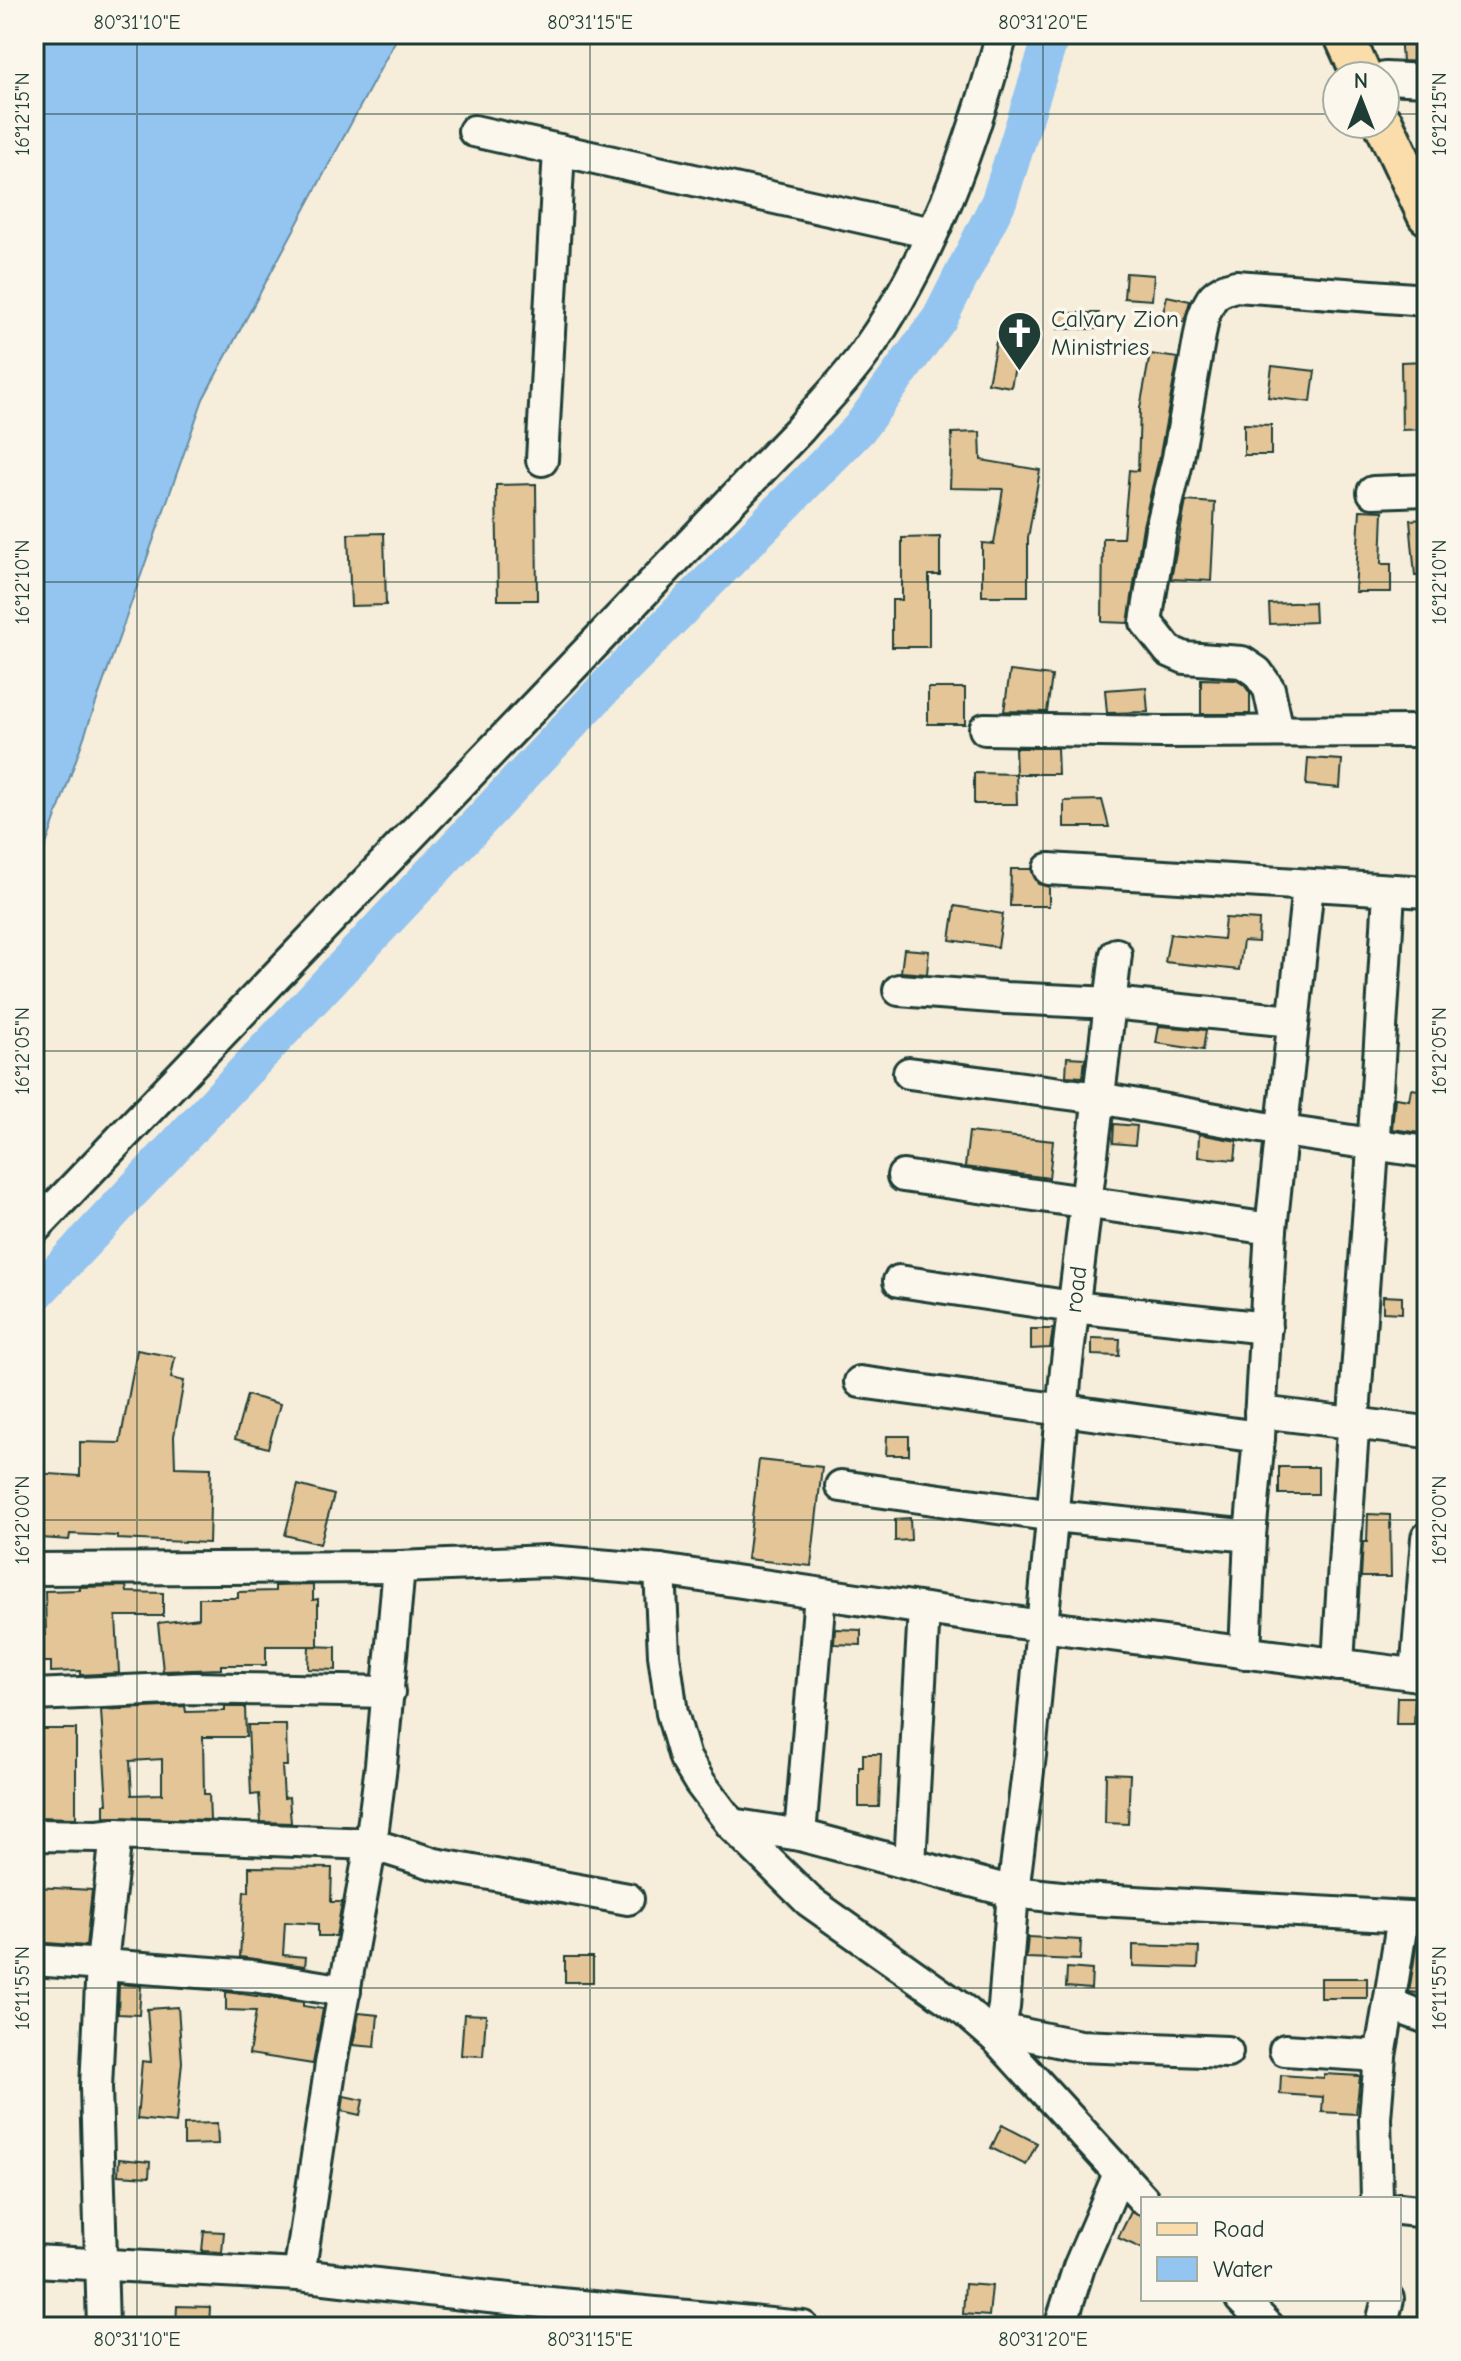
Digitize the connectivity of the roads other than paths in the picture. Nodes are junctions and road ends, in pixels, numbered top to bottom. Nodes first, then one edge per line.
1 (1002, 34) edge
2 (1343, 34) edge
3 (1355, 60) edge
4 (1401, 79) edge
5 (1427, 80) edge
6 (474, 131) dead end
7 (1392, 140) edge
8 (559, 150) junction
9 (1427, 215) edge
10 (932, 233) junction
11 (1427, 300) edge
12 (542, 460) dead end
13 (1427, 490) edge
14 (1373, 492) dead end
15 (985, 729) dead end
16 (1278, 731) junction
17 (1427, 731) edge
18 (1049, 869) dead end
19 (1308, 886) junction
20 (1389, 890) junction
21 (1427, 892) edge
22 (1116, 954) dead end
23 (899, 990) dead end
24 (1111, 1003) junction
25 (1293, 1021) junction
26 (909, 1073) dead end
27 (1099, 1098) junction
28 (1283, 1131) junction
29 (1375, 1146) junction
30 (1427, 1152) edge
31 (903, 1176) dead end
32 (1086, 1201) junction
33 (34, 1229) edge
34 (1271, 1229) junction
35 (899, 1281) dead end
36 (1073, 1307) junction
37 (1266, 1328) junction
38 (860, 1382) dead end
39 (1062, 1412) junction
40 (1355, 1422) junction
41 (1260, 1424) junction
42 (1427, 1432) edge
43 (841, 1486) dead end
44 (1054, 1516) junction
45 (1250, 1536) junction
46 (1427, 1538) edge
47 (399, 1567) junction
48 (34, 1569) edge
49 (660, 1570) junction
50 (820, 1594) junction
51 (924, 1609) junction
52 (1041, 1626) junction
53 (1245, 1653) junction
54 (1338, 1665) junction
55 (1421, 1675) edge
56 (389, 1692) junction
57 (34, 1695) edge
58 (731, 1824) junction
59 (116, 1834) junction
60 (34, 1835) edge
61 (800, 1835) junction
62 (371, 1844) junction
63 (910, 1864) junction
64 (1013, 1892) junction
65 (628, 1899) dead end
66 (1415, 1917) edge
67 (34, 1960) edge
68 (102, 1964) junction
69 (345, 1991) junction
70 (1389, 2004) junction
71 (1427, 2018) edge
72 (998, 2034) junction
73 (1285, 2050) dead end
74 (1227, 2052) dead end
75 (1380, 2056) junction
76 (1119, 2174) junction
77 (1141, 2197) edge
78 (1397, 2197) edge
79 (34, 2261) edge
80 (102, 2264) junction
81 (299, 2275) junction
82 (1243, 2301) edge
83 (1388, 2301) edge
84 (103, 2327) edge
85 (803, 2327) edge
86 (1060, 2327) edge
87 (1269, 2327) edge
88 (1381, 2327) edge

1 - 10 street
2 - 3 main road
4 - 5 street
6 - 8 street
7 - 9 main road
8 - 10 street
8 - 12 street
10 - 33 street
11 - 16 street
13 - 14 street
15 - 16 street
16 - 17 street
18 - 19 street
19 - 20 street
19 - 25 street
20 - 21 street
20 - 29 street
22 - 24 street, road
23 - 24 street
24 - 25 street
24 - 27 street, road
25 - 28 street
26 - 27 street
27 - 28 street
27 - 32 street, road
28 - 29 street
28 - 34 street
29 - 30 street
29 - 40 street
31 - 32 street
32 - 34 street
32 - 36 street, road
34 - 37 street
35 - 36 street
36 - 37 street
36 - 39 street, road
37 - 41 street
38 - 39 street
39 - 41 street
39 - 44 street, road
40 - 41 street
40 - 42 street
40 - 54 street
41 - 45 street
43 - 44 street
44 - 45 street
44 - 52 street, road
45 - 53 street
46 - 55 street
47 - 48 street
47 - 49 street
47 - 56 street
49 - 50 street
49 - 58 street
50 - 51 street
50 - 61 street
51 - 52 street
51 - 63 street
52 - 53 street
52 - 64 street, road
53 - 54 street
54 - 55 street
56 - 57 street
56 - 62 street
58 - 61 street
58 - 72 street
59 - 60 street
59 - 62 street
59 - 68 street
61 - 63 street
62 - 65 street
62 - 69 street
63 - 64 street
64 - 66 street
64 - 72 street, road
66 - 70 street
67 - 68 street
68 - 69 street
68 - 80 street
69 - 81 street
70 - 71 street
70 - 75 street
72 - 74 street
72 - 76 street
73 - 75 street
75 - 78 street
76 - 77 street
76 - 86 street
79 - 80 street
80 - 81 street
80 - 84 street
81 - 85 street
82 - 87 street
83 - 88 street

